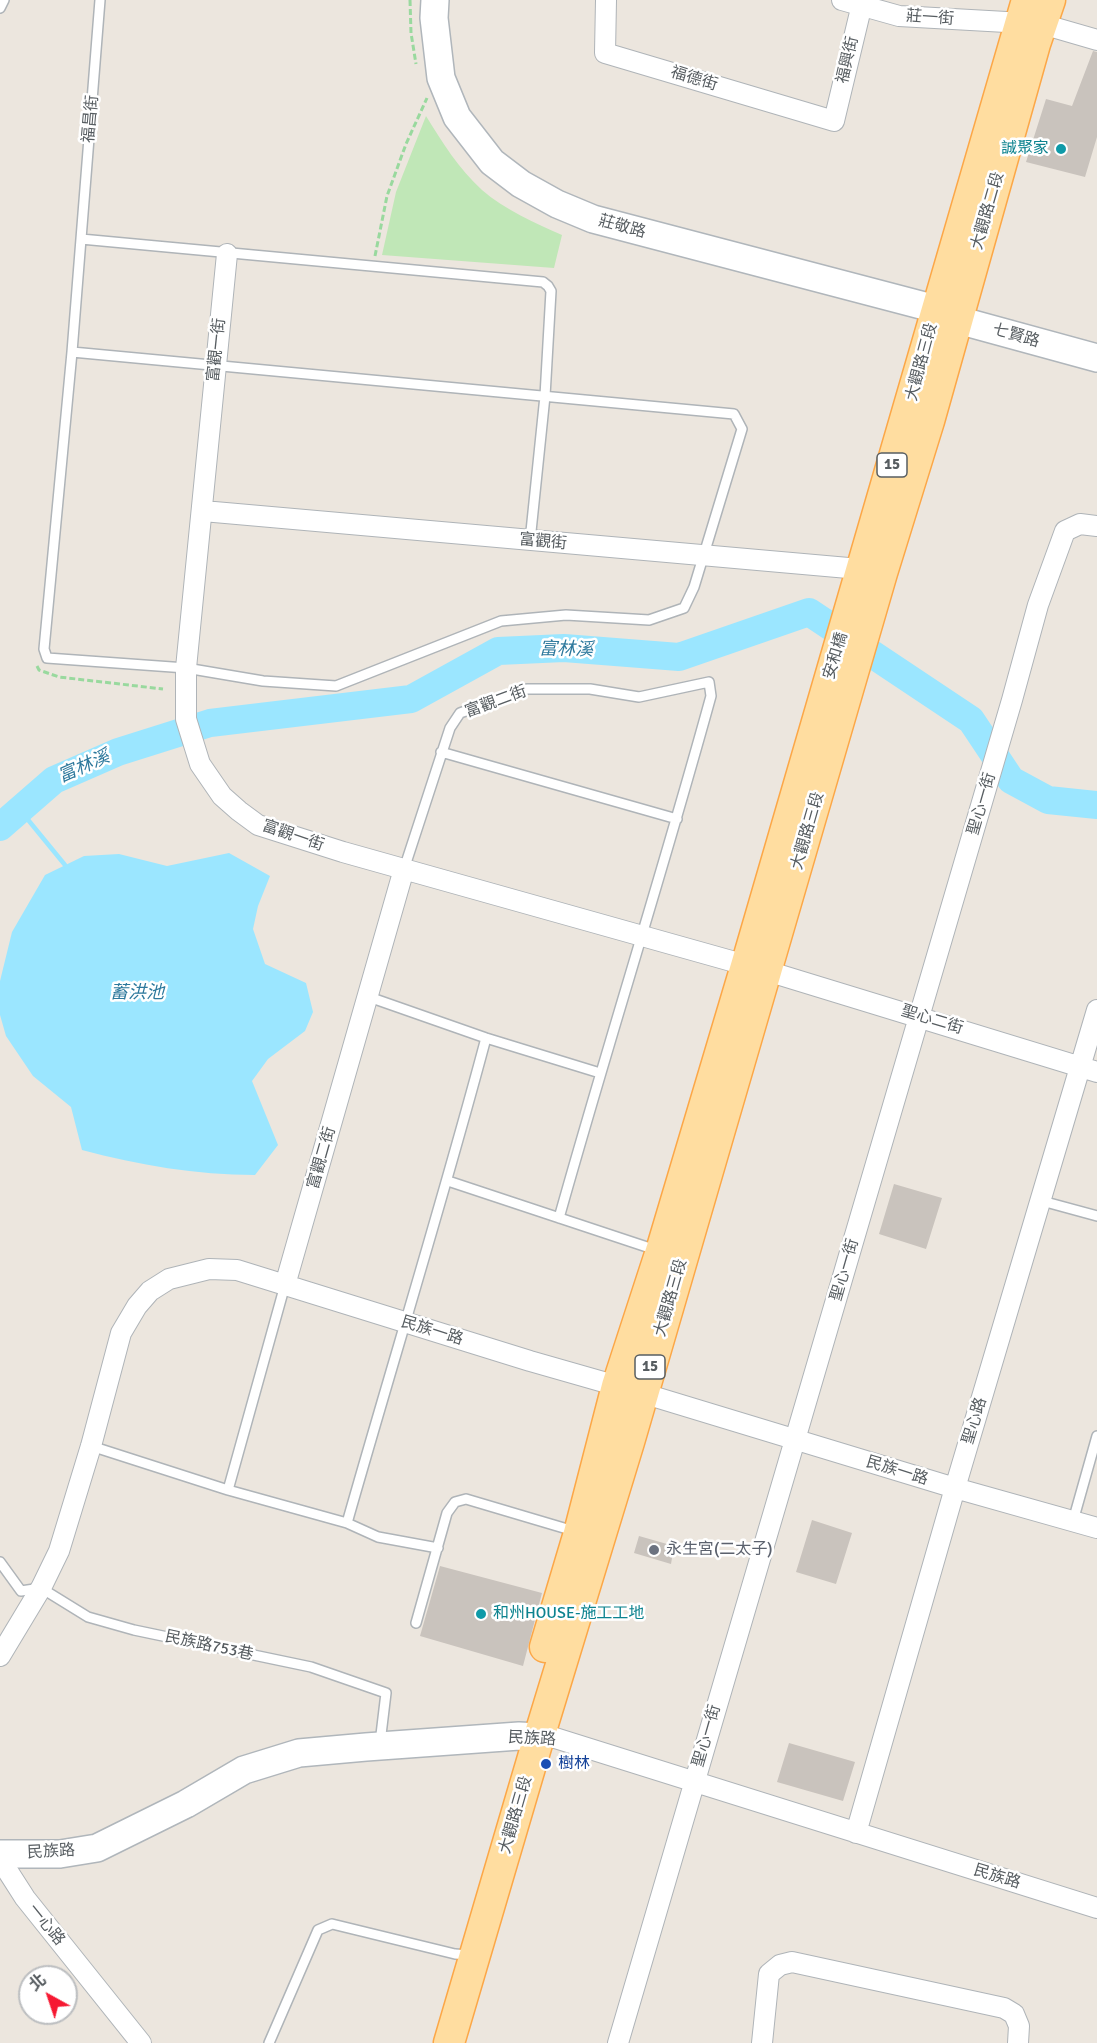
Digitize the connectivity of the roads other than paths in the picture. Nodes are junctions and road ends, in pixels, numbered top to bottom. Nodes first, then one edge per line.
1 (4, 0) edge
2 (100, 0) edge
3 (435, 0) edge
4 (606, 0) edge
5 (842, 0) edge
6 (862, 4) edge
7 (0, 8) edge
8 (1035, 12) edge
9 (1097, 40) edge
10 (834, 121) joint
11 (81, 239) junction
12 (227, 254) junction
13 (947, 314) junction
14 (72, 352) junction
15 (1097, 358) edge
16 (215, 366) junction
17 (545, 396) junction
18 (203, 511) junction
19 (1097, 526) edge
20 (530, 541) junction
21 (704, 555) junction
22 (872, 571) junction
23 (857, 623) joint
24 (186, 668) junction
25 (838, 690) joint
26 (441, 752) junction
27 (677, 819) junction
28 (404, 869) junction
29 (643, 935) junction
30 (756, 968) junction
31 (369, 997) junction
32 (1097, 1010) edge
33 (920, 1016) junction
34 (486, 1038) junction
35 (1088, 1069) edge
36 (600, 1073) junction
37 (448, 1181) junction
38 (1042, 1201) junction
39 (1097, 1216) edge
40 (559, 1218) junction
41 (661, 1251) junction
42 (285, 1285) junction
43 (404, 1322) junction
44 (630, 1390) junction
45 (1097, 1436) edge
46 (795, 1440) junction
47 (91, 1446) junction
48 (955, 1488) junction
49 (228, 1490) junction
50 (1073, 1521) junction
51 (347, 1522) junction
52 (1097, 1528) edge
53 (589, 1536) junction
54 (438, 1548) junction
55 (0, 1562) edge
56 (41, 1588) junction
57 (416, 1623) dead end
58 (0, 1656) edge
59 (529, 1737) junction
60 (380, 1746) junction
61 (694, 1781) junction
62 (856, 1833) junction
63 (0, 1854) edge
64 (0, 1859) edge
65 (1097, 1908) edge
66 (465, 1955) junction
67 (141, 2043) edge
68 (269, 2043) edge
69 (428, 2043) edge
70 (449, 2043) edge
71 (618, 2043) edge
72 (762, 2043) edge
73 (1018, 2043) edge

1 - 7 lane
2 - 11 lane, 福昌街
3 - 13 street, 莊敬路
4 - 10 street, 福德街
5 - 6 street, 莊一街
6 - 8 street, 莊一街
6 - 10 street, 福興街
8 - 9 street, 莊一街
8 - 13 main road, 大觀路二段 / 15
11 - 12 lane
11 - 14 lane, 福昌街
12 - 16 street, 富觀一街
12 - 17 lane
13 - 15 street, 七賢路
13 - 22 main road, 大觀路三段 / 15
14 - 16 lane
14 - 24 lane, 福昌街
16 - 17 lane
16 - 18 street, 富觀一街
17 - 20 lane
17 - 21 lane
18 - 20 street, 富觀街
18 - 24 street, 富觀一街
19 - 33 street, 聖心一街
20 - 21 street, 富觀街
21 - 22 street, 富觀街
21 - 24 lane
22 - 23 main road, 大觀路三段 / 15
23 - 25 main road, 安和橋 / 15
24 - 28 street, 富觀一街
25 - 30 main road, 大觀路三段 / 15
26 - 27 lane
26 - 27 lane, 富觀二街
26 - 28 lane, 富觀二街
27 - 29 lane, 富觀二街
28 - 29 street, 富觀一街
28 - 31 street, 富觀二街
29 - 30 street, 富觀一街
29 - 36 lane, 富觀二街
30 - 33 street, 聖心二街
30 - 41 main road, 大觀路三段 / 15
30 - 44 main road, 大觀路三段 / 15
31 - 34 lane
31 - 42 street, 富觀二街
32 - 35 street, 聖心路
33 - 35 street, 聖心二街
33 - 46 street, 聖心一街
34 - 36 lane
34 - 37 lane
35 - 38 street, 聖心路
36 - 40 lane, 富觀二街
37 - 40 lane
37 - 43 lane
38 - 39 lane
38 - 48 street, 聖心路
40 - 41 lane
41 - 44 main road, 大觀路三段 / 15
42 - 43 street, 民族一路
42 - 47 street, 民族一路
42 - 49 lane, 富觀二街
43 - 44 street, 民族一路
43 - 51 lane
44 - 46 street, 民族一路
44 - 53 main road, 大觀路三段 / 15
45 - 50 lane
46 - 48 street, 民族一路
46 - 61 street, 聖心一街
47 - 49 lane
47 - 56 street, 民族一路
48 - 50 street, 民族一路
48 - 62 street, 聖心路
49 - 51 lane
50 - 52 street, 民族一路
51 - 54 lane
53 - 54 lane
53 - 59 main road, 大觀路三段 / 15
54 - 57 lane
55 - 56 lane, 民族路753巷
56 - 58 street, 民族一路
56 - 60 lane, 民族路753巷
59 - 60 street, 民族路
59 - 61 street, 民族路
59 - 66 main road, 大觀路三段 / 15
60 - 63 street, 民族路
61 - 62 street, 民族路
61 - 71 street, 聖心一街
62 - 65 street, 民族路
64 - 67 street, 一心路
66 - 68 lane
66 - 69 main road, 大觀路三段 / 15
66 - 70 main road, 大觀路三段 / 15
72 - 73 street

